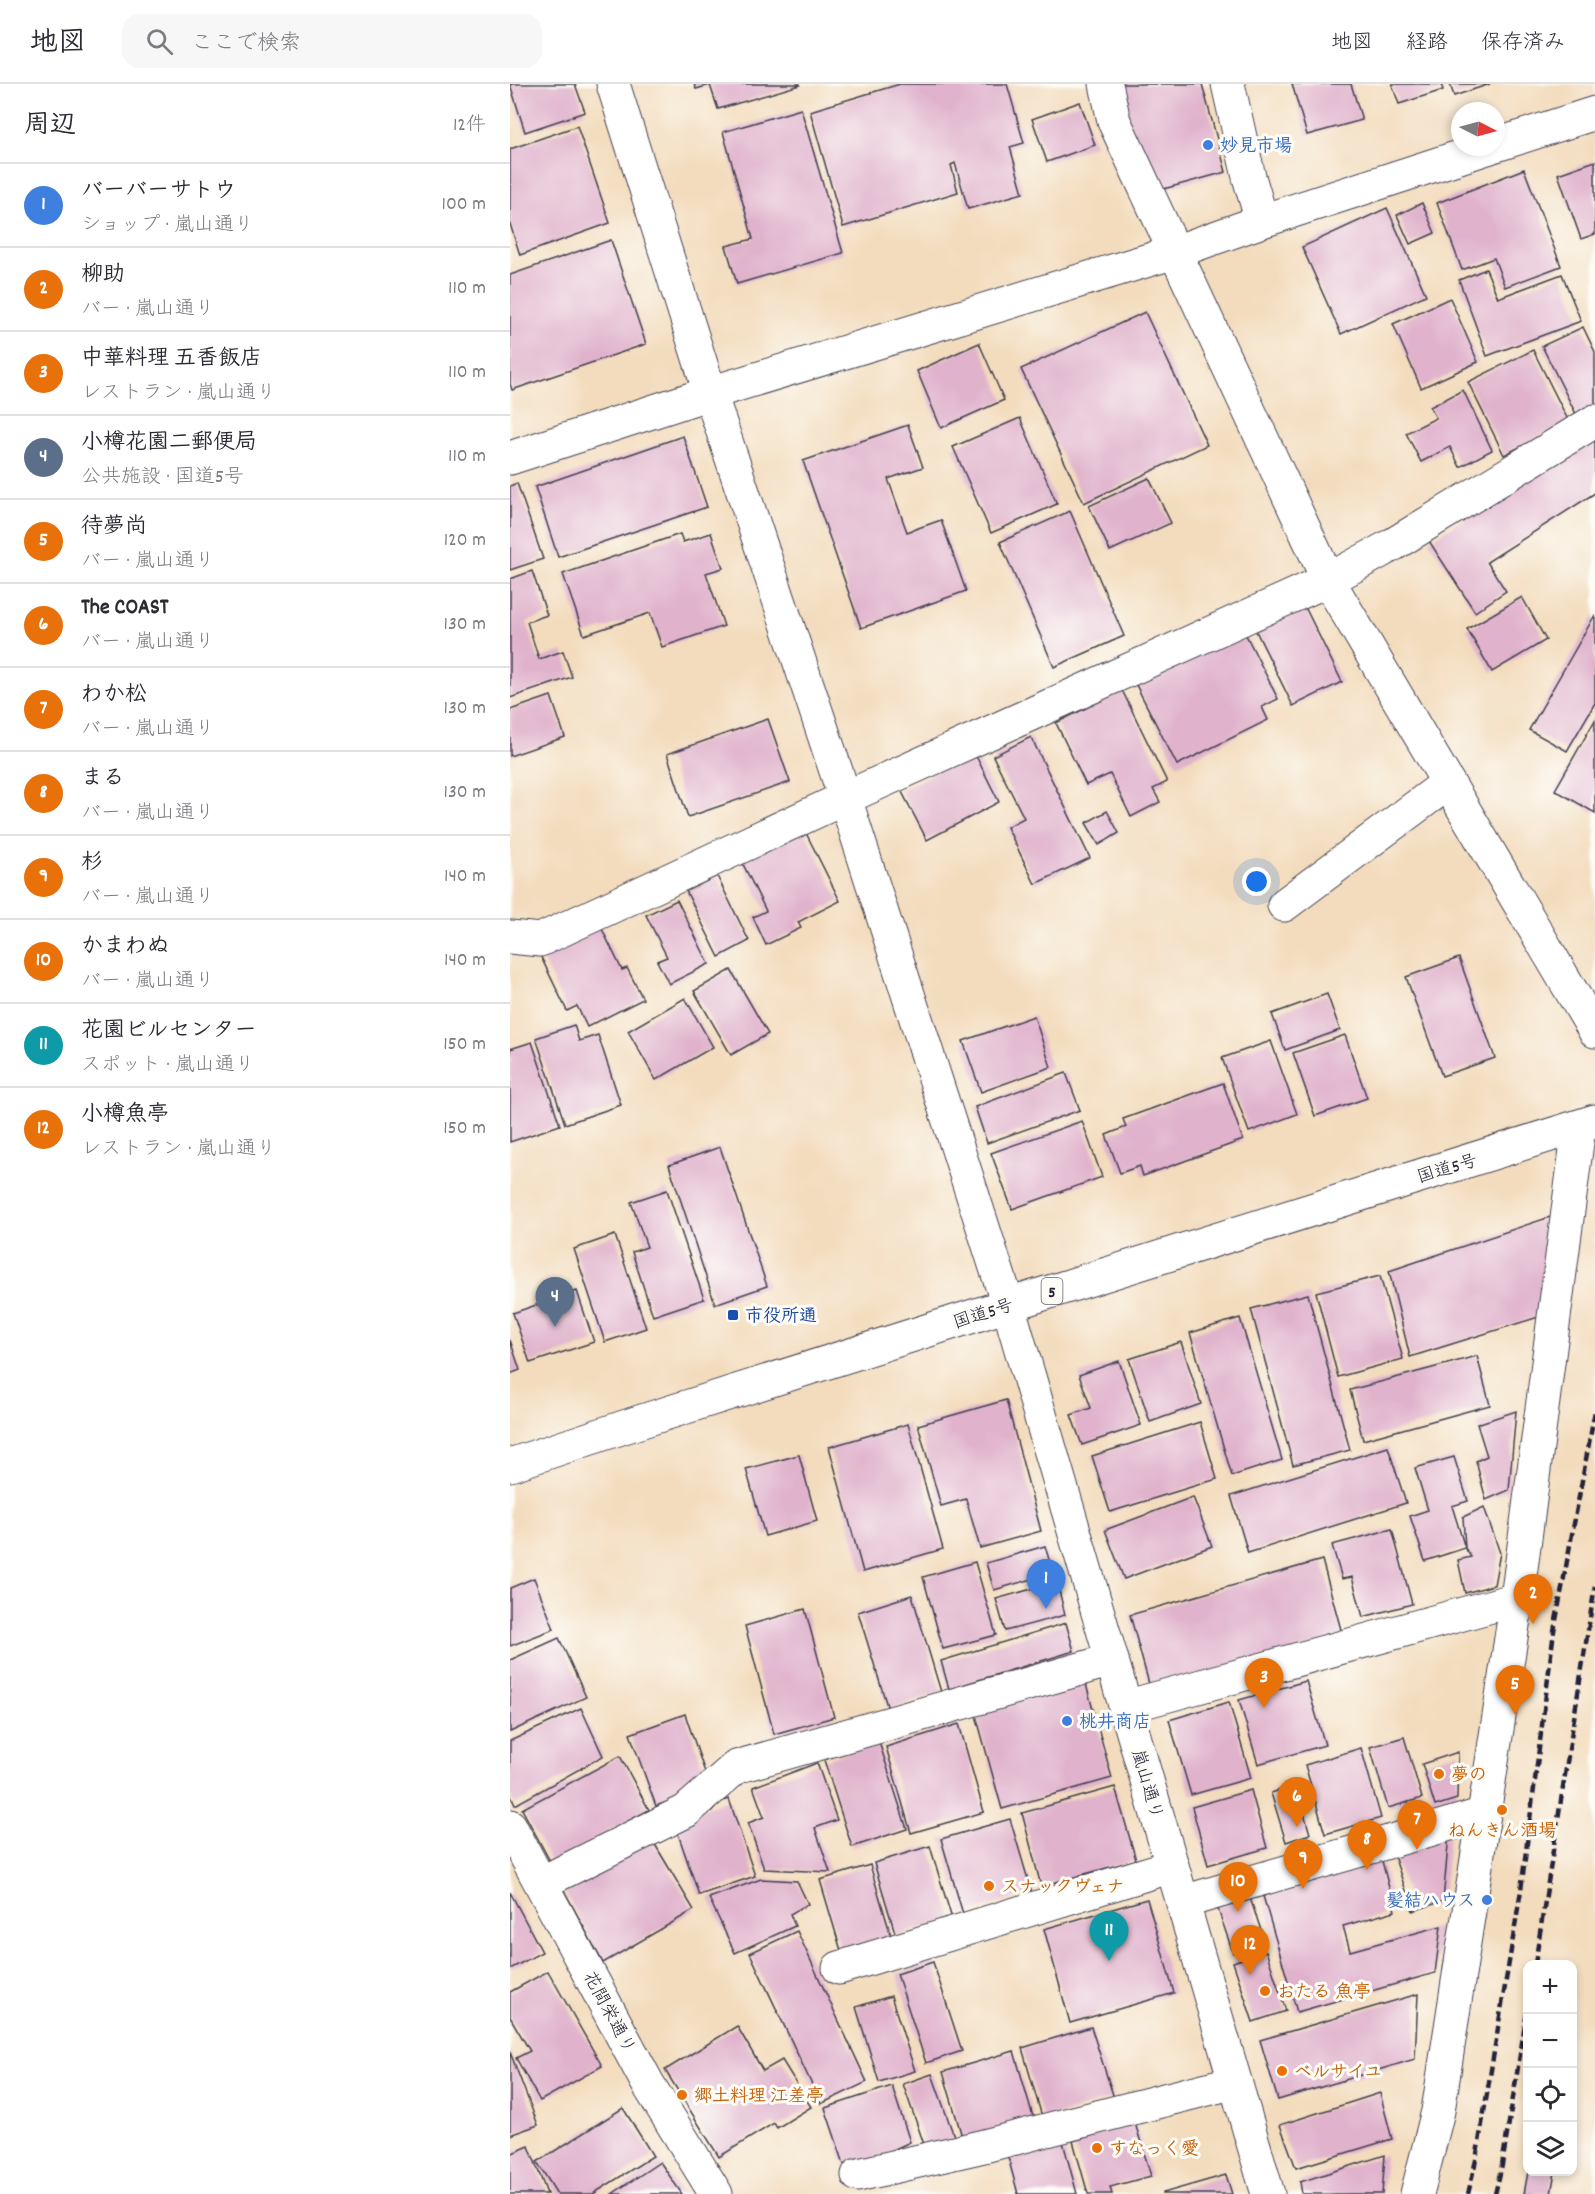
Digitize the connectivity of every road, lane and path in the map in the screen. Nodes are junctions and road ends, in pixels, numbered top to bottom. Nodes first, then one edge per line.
1 (613, 84) edge
2 (1106, 84) edge
3 (1228, 84) edge
4 (1595, 113) edge
5 (1505, 142) edge
6 (1462, 156) edge
7 (1262, 221) junction
8 (1175, 252) junction
9 (710, 393) junction
10 (1595, 421) edge
11 (510, 458) edge
12 (1338, 575) junction
13 (1448, 783) junction
14 (845, 798) junction
15 (1284, 905) dead end
16 (510, 938) edge
17 (1595, 1030) edge
18 (1587, 1124) edge
19 (1008, 1305) junction
20 (510, 1465) edge
21 (1517, 1599) junction
22 (1112, 1660) junction
23 (1125, 1707) junction
24 (1485, 1814) junction
25 (510, 1826) edge
26 (1172, 1866) junction
27 (540, 1883) junction
28 (1183, 1902) junction
29 (839, 1968) dead end
30 (1235, 2082) junction
31 (858, 2175) dead end
32 (716, 2194) edge
33 (1268, 2194) edge
34 (1417, 2194) edge

1 - 9 main road, 嵐山通り
2 - 8 main road
3 - 7 main road
4 - 5 main road
6 - 7 main road
7 - 8 main road
8 - 9 main road
8 - 12 main road
9 - 11 main road
9 - 14 main road, 嵐山通り
10 - 12 main road
12 - 13 main road
12 - 14 main road
13 - 15 main road
13 - 17 main road
14 - 16 main road
14 - 19 main road, 嵐山通り
18 - 19 main road, 国道5号 / 5
18 - 21 main road
19 - 20 main road, 国道5号 / 5
19 - 22 main road, 嵐山通り
21 - 23 main road
21 - 24 main road
22 - 23 main road, 嵐山通り
22 - 27 main road
23 - 26 main road, 嵐山通り
24 - 28 main road
24 - 34 main road
25 - 27 main road, 花間栄通り
26 - 28 main road, 嵐山通り
26 - 29 main road
27 - 32 main road, 花間栄通り
28 - 30 main road, 嵐山通り
30 - 31 main road
30 - 33 main road, 嵐山通り

